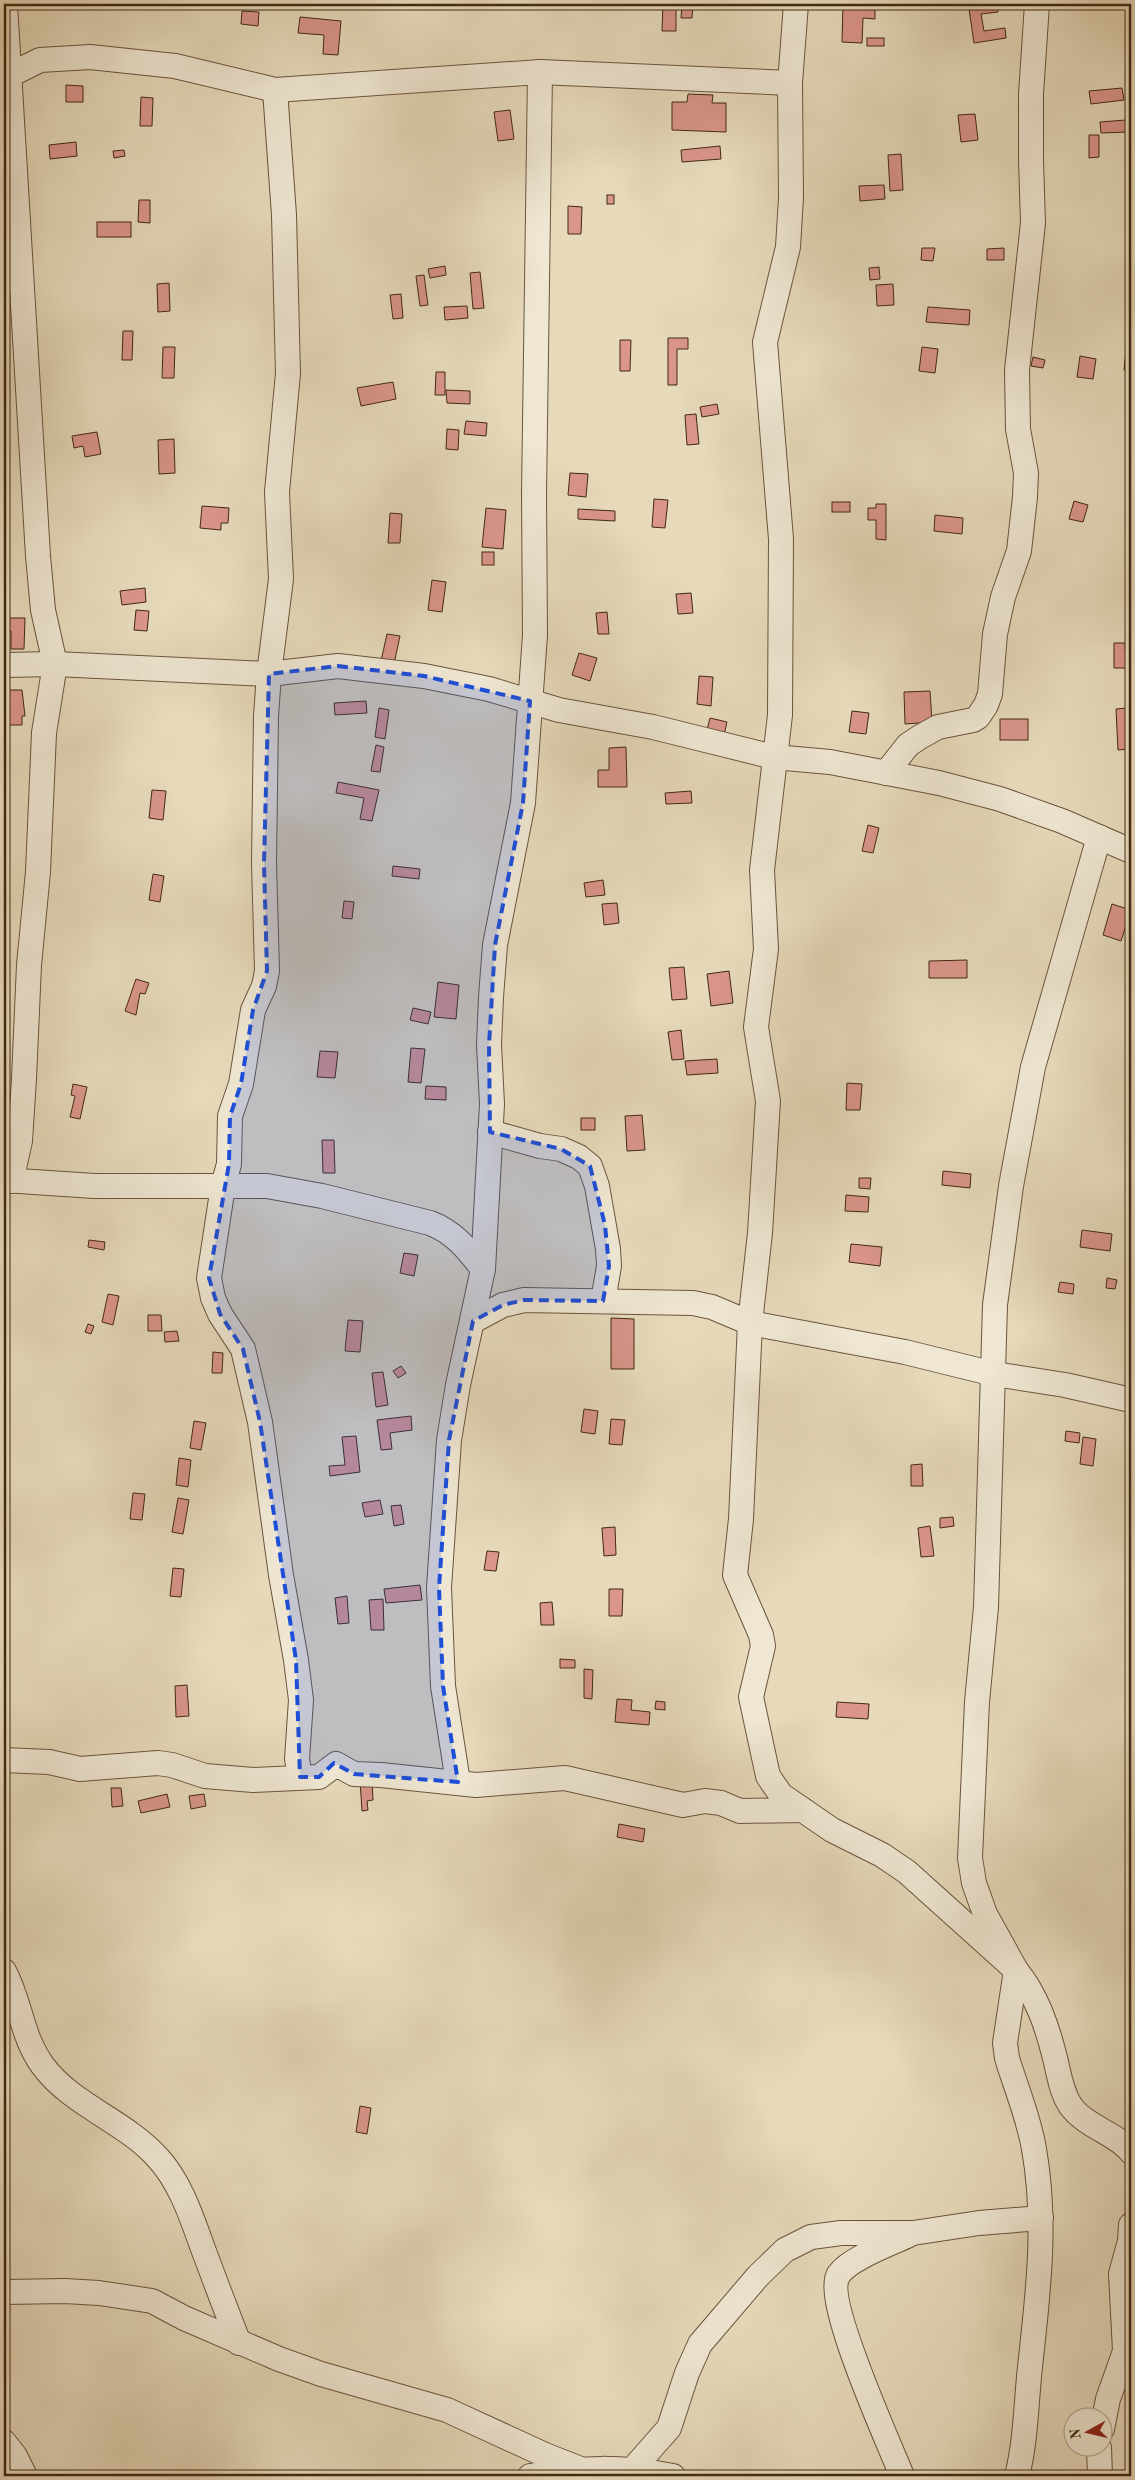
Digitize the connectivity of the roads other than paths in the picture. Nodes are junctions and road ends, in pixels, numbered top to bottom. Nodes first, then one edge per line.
1 (5, 4) edge
2 (796, 4) edge
3 (1037, 4) edge
4 (540, 72) junction
5 (10, 75) junction
6 (790, 83) junction
7 (275, 90) junction
8 (55, 664) junction
9 (4, 665) edge
10 (268, 674) junction
11 (530, 701) junction
12 (774, 757) junction
13 (886, 773) junction
14 (1099, 837) junction
15 (1131, 851) edge
16 (490, 1132) junction
17 (7, 1181) edge
18 (223, 1186) junction
19 (483, 1269) junction
20 (603, 1301) junction
21 (474, 1321) junction
22 (750, 1323) junction
23 (994, 1374) junction
24 (1131, 1400) edge
25 (4, 1760) edge
26 (300, 1777) junction
27 (458, 1782) junction
28 (803, 1810) junction
29 (1016, 1970) junction
30 (4, 1971) edge
31 (1130, 2147) edge
32 (1041, 2218) junction
33 (1131, 2225) edge
34 (913, 2233) junction
35 (4, 2292) edge
36 (1127, 2311) edge
37 (239, 2343) junction
38 (1106, 2408) edge
39 (4, 2442) edge
40 (1099, 2458) edge
41 (578, 2468) junction
42 (632, 2470) junction
43 (25, 2476) edge
44 (530, 2476) edge
45 (673, 2476) edge
46 (902, 2476) edge
47 (1017, 2476) edge
48 (1100, 2476) edge

1 - 5 street
2 - 6 street
3 - 13 street
4 - 6 street
4 - 7 street
4 - 11 street
5 - 7 street
5 - 8 street
6 - 12 street
7 - 10 street
8 - 9 street
8 - 10 street
8 - 17 street
10 - 11 street
10 - 18 street
11 - 12 street
11 - 16 street
12 - 13 street
12 - 22 street
13 - 14 street
14 - 15 street
14 - 23 street
16 - 19 street
16 - 20 street
17 - 18 street
18 - 19 street
18 - 26 street
19 - 21 street
20 - 21 street
20 - 22 street
21 - 27 street
22 - 23 street
22 - 28 street
23 - 24 street
23 - 29 street
25 - 26 street
26 - 27 street
27 - 28 street
28 - 29 street
29 - 31 street
29 - 32 street
30 - 37 street
32 - 34 street
32 - 47 street
33 - 36 street
34 - 42 street
34 - 46 street
35 - 37 street
36 - 38 street
37 - 41 street
39 - 43 street
40 - 48 street
41 - 42 street
41 - 44 street
42 - 45 street

